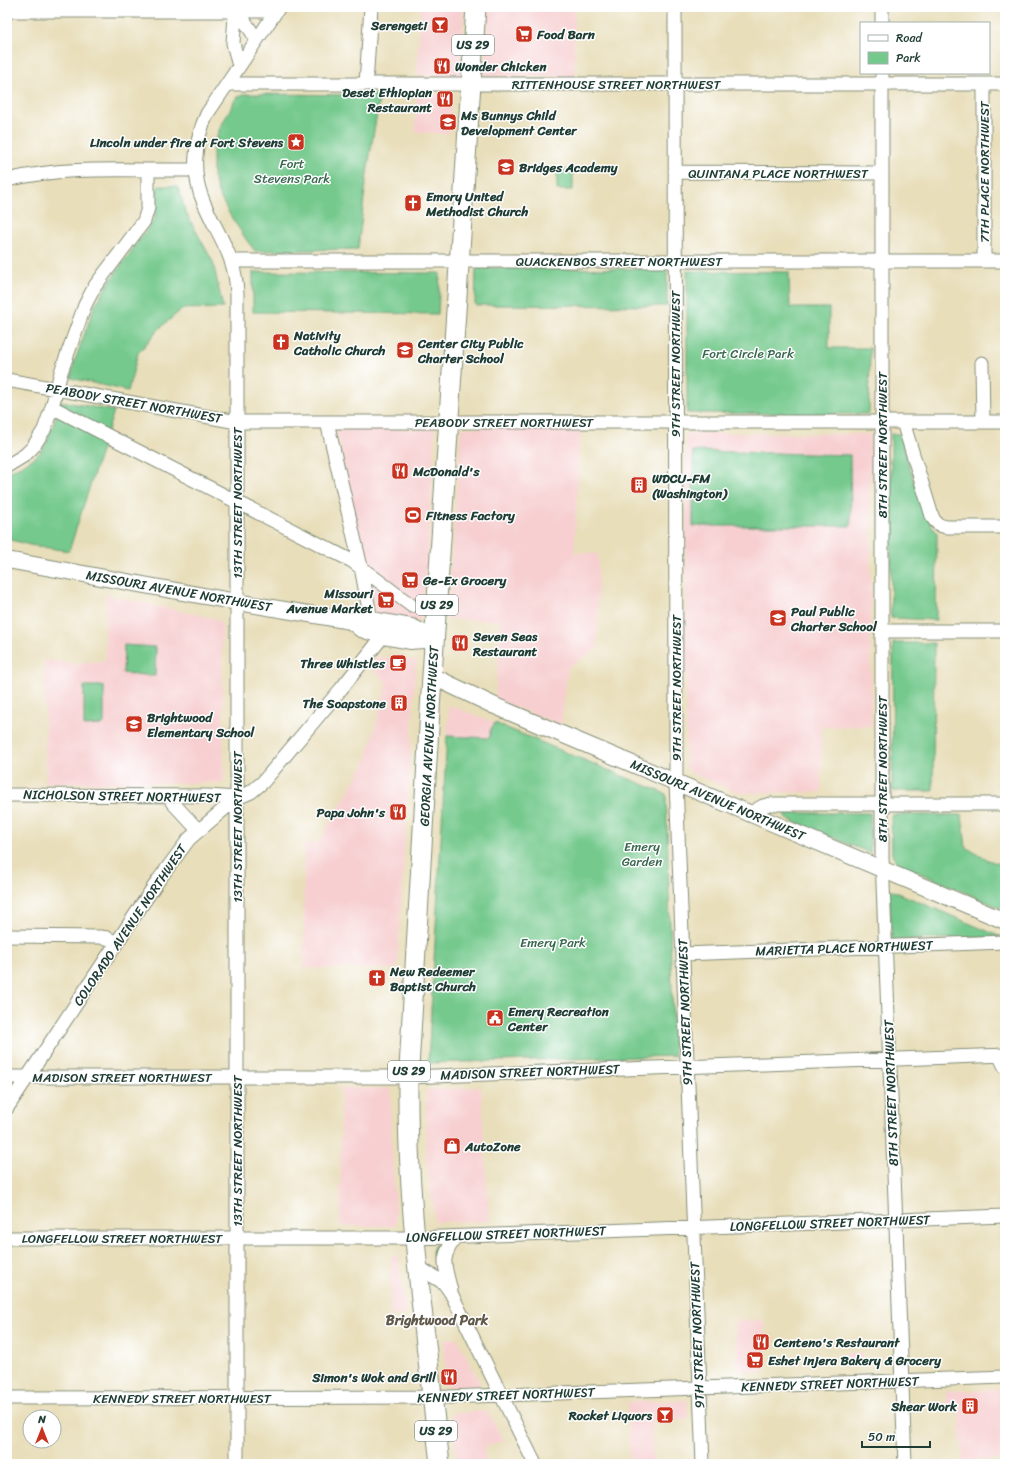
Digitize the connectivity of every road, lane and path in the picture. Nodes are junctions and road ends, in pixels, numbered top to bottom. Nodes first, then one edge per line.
1 (372, 7) edge
2 (476, 7) edge
3 (675, 7) edge
4 (882, 7) edge
5 (238, 9) edge
6 (278, 9) edge
7 (7, 11) edge
8 (882, 22) edge
9 (257, 40) junction
10 (239, 66) junction
11 (882, 78) edge
12 (675, 83) junction
13 (227, 84) junction
14 (366, 84) junction
15 (470, 84) junction
16 (984, 84) junction
17 (1005, 84) edge
18 (148, 170) junction
19 (196, 170) junction
20 (675, 172) junction
21 (882, 173) junction
22 (7, 180) edge
23 (232, 261) junction
24 (459, 261) junction
25 (675, 261) junction
26 (882, 261) junction
27 (984, 261) junction
28 (1005, 261) edge
29 (982, 363) dead end
30 (7, 380) edge
31 (56, 389) junction
32 (52, 407) junction
33 (237, 422) junction
34 (327, 422) junction
35 (449, 422) junction
36 (675, 422) junction
37 (881, 422) junction
38 (903, 422) junction
39 (983, 422) junction
40 (1005, 422) edge
41 (7, 466) edge
42 (237, 502) junction
43 (1005, 527) edge
44 (7, 560) edge
45 (361, 567) junction
46 (237, 602) junction
47 (412, 606) dead end
48 (371, 620) junction
49 (351, 621) junction
50 (881, 631) junction
51 (1005, 631) edge
52 (383, 636) junction
53 (435, 639) junction
54 (432, 676) junction
55 (676, 782) junction
56 (7, 795) edge
57 (170, 796) junction
58 (237, 798) junction
59 (882, 804) junction
60 (1005, 804) edge
61 (749, 814) junction
62 (198, 830) junction
63 (883, 870) junction
64 (1005, 921) edge
65 (7, 936) edge
66 (1005, 942) edge
67 (117, 943) junction
68 (885, 946) junction
69 (683, 954) junction
70 (1002, 1055) edge
71 (890, 1059) junction
72 (687, 1067) junction
73 (1005, 1067) edge
74 (7, 1077) edge
75 (28, 1077) junction
76 (237, 1077) junction
77 (408, 1077) junction
78 (7, 1108) edge
79 (1005, 1216) edge
80 (896, 1220) junction
81 (693, 1228) junction
82 (456, 1237) junction
83 (7, 1238) edge
84 (237, 1238) junction
85 (415, 1238) junction
86 (418, 1267) junction
87 (451, 1293) junction
88 (1005, 1377) edge
89 (902, 1381) junction
90 (700, 1389) junction
91 (502, 1396) junction
92 (7, 1398) edge
93 (237, 1398) junction
94 (432, 1398) junction
95 (237, 1464) edge
96 (440, 1464) edge
97 (535, 1464) edge
98 (703, 1464) edge
99 (905, 1464) edge

1 - 14 street
2 - 15 highway, GEORGIA AVENUE NORTHWEST / US 29
3 - 12 street, 9TH STREET NORTHWEST
4 - 8 street
5 - 6 street
5 - 7 street
5 - 9 street
5 - 10 street
6 - 9 street, 13TH STREET NORTHWEST
9 - 10 street, 13TH STREET NORTHWEST
10 - 13 street, 13TH STREET NORTHWEST
11 - 12 street, RITTENHOUSE STREET NORTHWEST
11 - 16 street, RITTENHOUSE STREET NORTHWEST
11 - 21 street, 8TH STREET NORTHWEST
12 - 15 street, RITTENHOUSE STREET NORTHWEST
12 - 20 street, 9TH STREET NORTHWEST
13 - 14 street, RITTENHOUSE STREET NORTHWEST
13 - 19 street, 13TH STREET NORTHWEST
14 - 15 street, RITTENHOUSE STREET NORTHWEST
15 - 24 highway, GEORGIA AVENUE NORTHWEST / US 29
16 - 17 street, RITTENHOUSE STREET NORTHWEST
16 - 27 street, 7TH PLACE NORTHWEST
18 - 19 street
18 - 22 street
18 - 31 street
19 - 23 street, 13TH STREET NORTHWEST
20 - 21 street, QUINTANA PLACE NORTHWEST
20 - 25 street, 9TH STREET NORTHWEST
21 - 26 street, 8TH STREET NORTHWEST
23 - 24 street, QUACKENBOS STREET NORTHWEST
23 - 33 street, 13TH STREET NORTHWEST
24 - 25 street, QUACKENBOS STREET NORTHWEST
24 - 35 highway, GEORGIA AVENUE NORTHWEST / US 29
25 - 26 street, QUACKENBOS STREET NORTHWEST
25 - 36 street, 9TH STREET NORTHWEST
26 - 27 street, QUACKENBOS STREET NORTHWEST
26 - 37 street, 8TH STREET NORTHWEST
27 - 28 street, QUACKENBOS STREET NORTHWEST
29 - 39 street
30 - 31 street, PEABODY STREET NORTHWEST
31 - 32 street
31 - 33 street, PEABODY STREET NORTHWEST
32 - 41 street
32 - 42 street
33 - 34 street, PEABODY STREET NORTHWEST
33 - 42 street, 13TH STREET NORTHWEST
34 - 35 street, PEABODY STREET NORTHWEST
34 - 45 street
35 - 36 street, PEABODY STREET NORTHWEST
35 - 53 highway, GEORGIA AVENUE NORTHWEST / US 29
36 - 37 street, PEABODY STREET NORTHWEST
36 - 55 street, 9TH STREET NORTHWEST
37 - 38 street, PEABODY STREET NORTHWEST
37 - 50 street, 8TH STREET NORTHWEST
38 - 39 street, PEABODY STREET NORTHWEST
38 - 43 street
39 - 40 street, PEABODY STREET NORTHWEST
42 - 45 street
42 - 46 street, 13TH STREET NORTHWEST
44 - 46 main road, MISSOURI AVENUE NORTHWEST
45 - 47 street
45 - 48 street
46 - 49 main road, MISSOURI AVENUE NORTHWEST
46 - 58 street, 13TH STREET NORTHWEST
48 - 49 main road, MISSOURI AVENUE NORTHWEST
48 - 53 main road, MISSOURI AVENUE NORTHWEST
49 - 52 main road, MISSOURI AVENUE NORTHWEST
50 - 51 street
50 - 59 street, 8TH STREET NORTHWEST
52 - 53 main road, MISSOURI AVENUE NORTHWEST
52 - 58 street, COLORADO AVENUE NORTHWEST
53 - 54 highway, GEORGIA AVENUE NORTHWEST / US 29
54 - 55 main road, MISSOURI AVENUE NORTHWEST
54 - 77 highway, GEORGIA AVENUE NORTHWEST / US 29
55 - 61 main road, MISSOURI AVENUE NORTHWEST
55 - 69 street, 9TH STREET NORTHWEST
56 - 57 street, NICHOLSON STREET NORTHWEST
57 - 58 street, NICHOLSON STREET NORTHWEST
57 - 62 street
58 - 62 street, COLORADO AVENUE NORTHWEST
58 - 76 street, 13TH STREET NORTHWEST
59 - 60 street
59 - 61 street
59 - 63 street, 8TH STREET NORTHWEST
61 - 63 main road, MISSOURI AVENUE NORTHWEST
62 - 67 street, COLORADO AVENUE NORTHWEST
63 - 64 main road, MISSOURI AVENUE NORTHWEST
63 - 68 street, 8TH STREET NORTHWEST
65 - 67 street
66 - 68 street, MARIETTA PLACE NORTHWEST
67 - 75 street, COLORADO AVENUE NORTHWEST
68 - 69 street, MARIETTA PLACE NORTHWEST
68 - 71 street, 8TH STREET NORTHWEST
69 - 72 street, 9TH STREET NORTHWEST
70 - 71 street, MADISON STREET NORTHWEST
70 - 73 street
71 - 72 street, MADISON STREET NORTHWEST
71 - 80 street, 8TH STREET NORTHWEST
72 - 77 street, MADISON STREET NORTHWEST
72 - 81 street, 9TH STREET NORTHWEST
74 - 75 street, MADISON STREET NORTHWEST
75 - 76 street, MADISON STREET NORTHWEST
75 - 78 street, COLORADO AVENUE NORTHWEST
76 - 77 street, MADISON STREET NORTHWEST
76 - 84 street, 13TH STREET NORTHWEST
77 - 85 highway, GEORGIA AVENUE NORTHWEST / US 29
79 - 80 street, LONGFELLOW STREET NORTHWEST
80 - 81 street, LONGFELLOW STREET NORTHWEST
80 - 89 street, 8TH STREET NORTHWEST
81 - 82 street, LONGFELLOW STREET NORTHWEST
81 - 90 street, 9TH STREET NORTHWEST
82 - 85 street, LONGFELLOW STREET NORTHWEST
82 - 87 street
83 - 84 street, LONGFELLOW STREET NORTHWEST
84 - 85 street, LONGFELLOW STREET NORTHWEST
84 - 93 street, 13TH STREET NORTHWEST
85 - 86 highway, GEORGIA AVENUE NORTHWEST / US 29
86 - 87 street
86 - 94 highway, GEORGIA AVENUE NORTHWEST / US 29
87 - 91 street
88 - 89 street, KENNEDY STREET NORTHWEST
89 - 90 street, KENNEDY STREET NORTHWEST
89 - 99 street, 8TH STREET NORTHWEST
90 - 91 street, KENNEDY STREET NORTHWEST
90 - 98 street, 9TH STREET NORTHWEST
91 - 94 street, KENNEDY STREET NORTHWEST
91 - 97 street
92 - 93 street, KENNEDY STREET NORTHWEST
93 - 94 street, KENNEDY STREET NORTHWEST
93 - 95 street, 13TH STREET NORTHWEST
94 - 96 highway, GEORGIA AVENUE NORTHWEST / US 29

